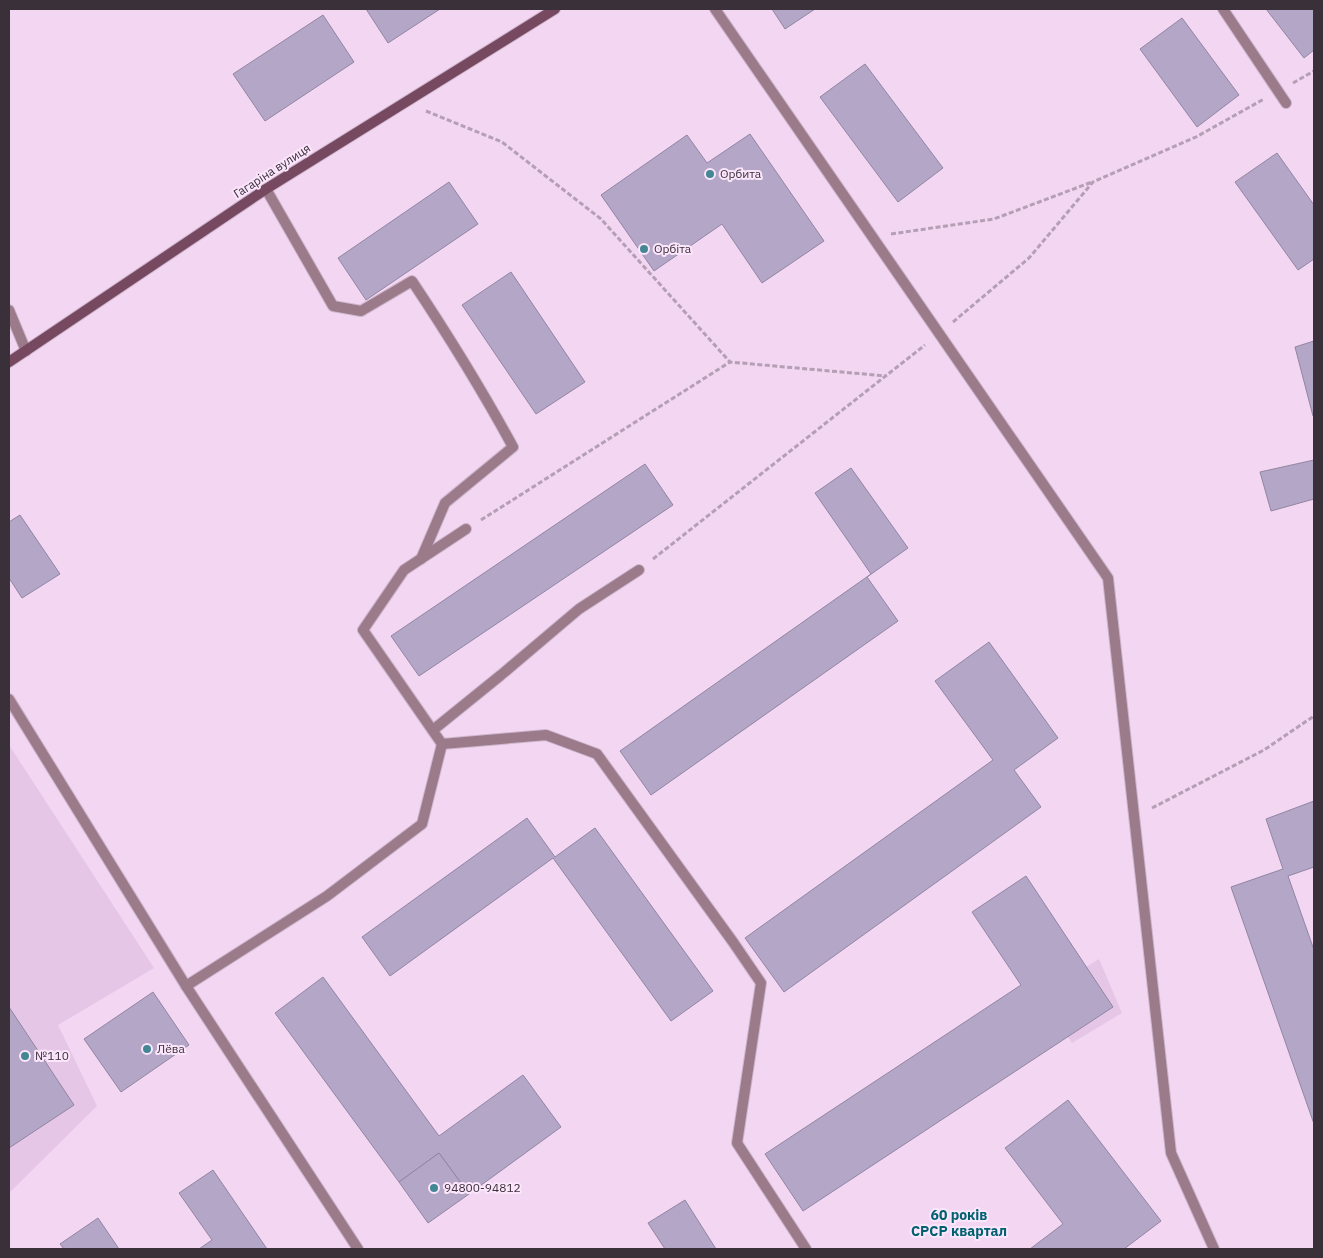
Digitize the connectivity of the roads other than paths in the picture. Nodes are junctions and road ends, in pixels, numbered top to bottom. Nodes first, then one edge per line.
1 (555, 9) edge
2 (715, 9) edge
3 (1223, 9) edge
4 (1286, 102) dead end
5 (266, 189) junction
6 (9, 310) edge
7 (26, 351) junction
8 (9, 362) edge
9 (466, 529) road end
10 (421, 559) junction
11 (639, 570) road end
12 (9, 699) edge
13 (433, 730) junction
14 (442, 744) junction
15 (186, 986) junction
16 (358, 1249) edge
17 (806, 1249) edge
18 (1214, 1249) edge

1 - 5 main road, Гагаріна вулиця
2 - 18 street
3 - 4 street
5 - 7 main road, Гагаріна вулиця
5 - 10 street
6 - 7 street
7 - 8 main road, Гагаріна вулиця
9 - 10 street
10 - 13 street
11 - 13 street
12 - 15 street
13 - 14 street
14 - 15 street
14 - 17 street
15 - 16 street

